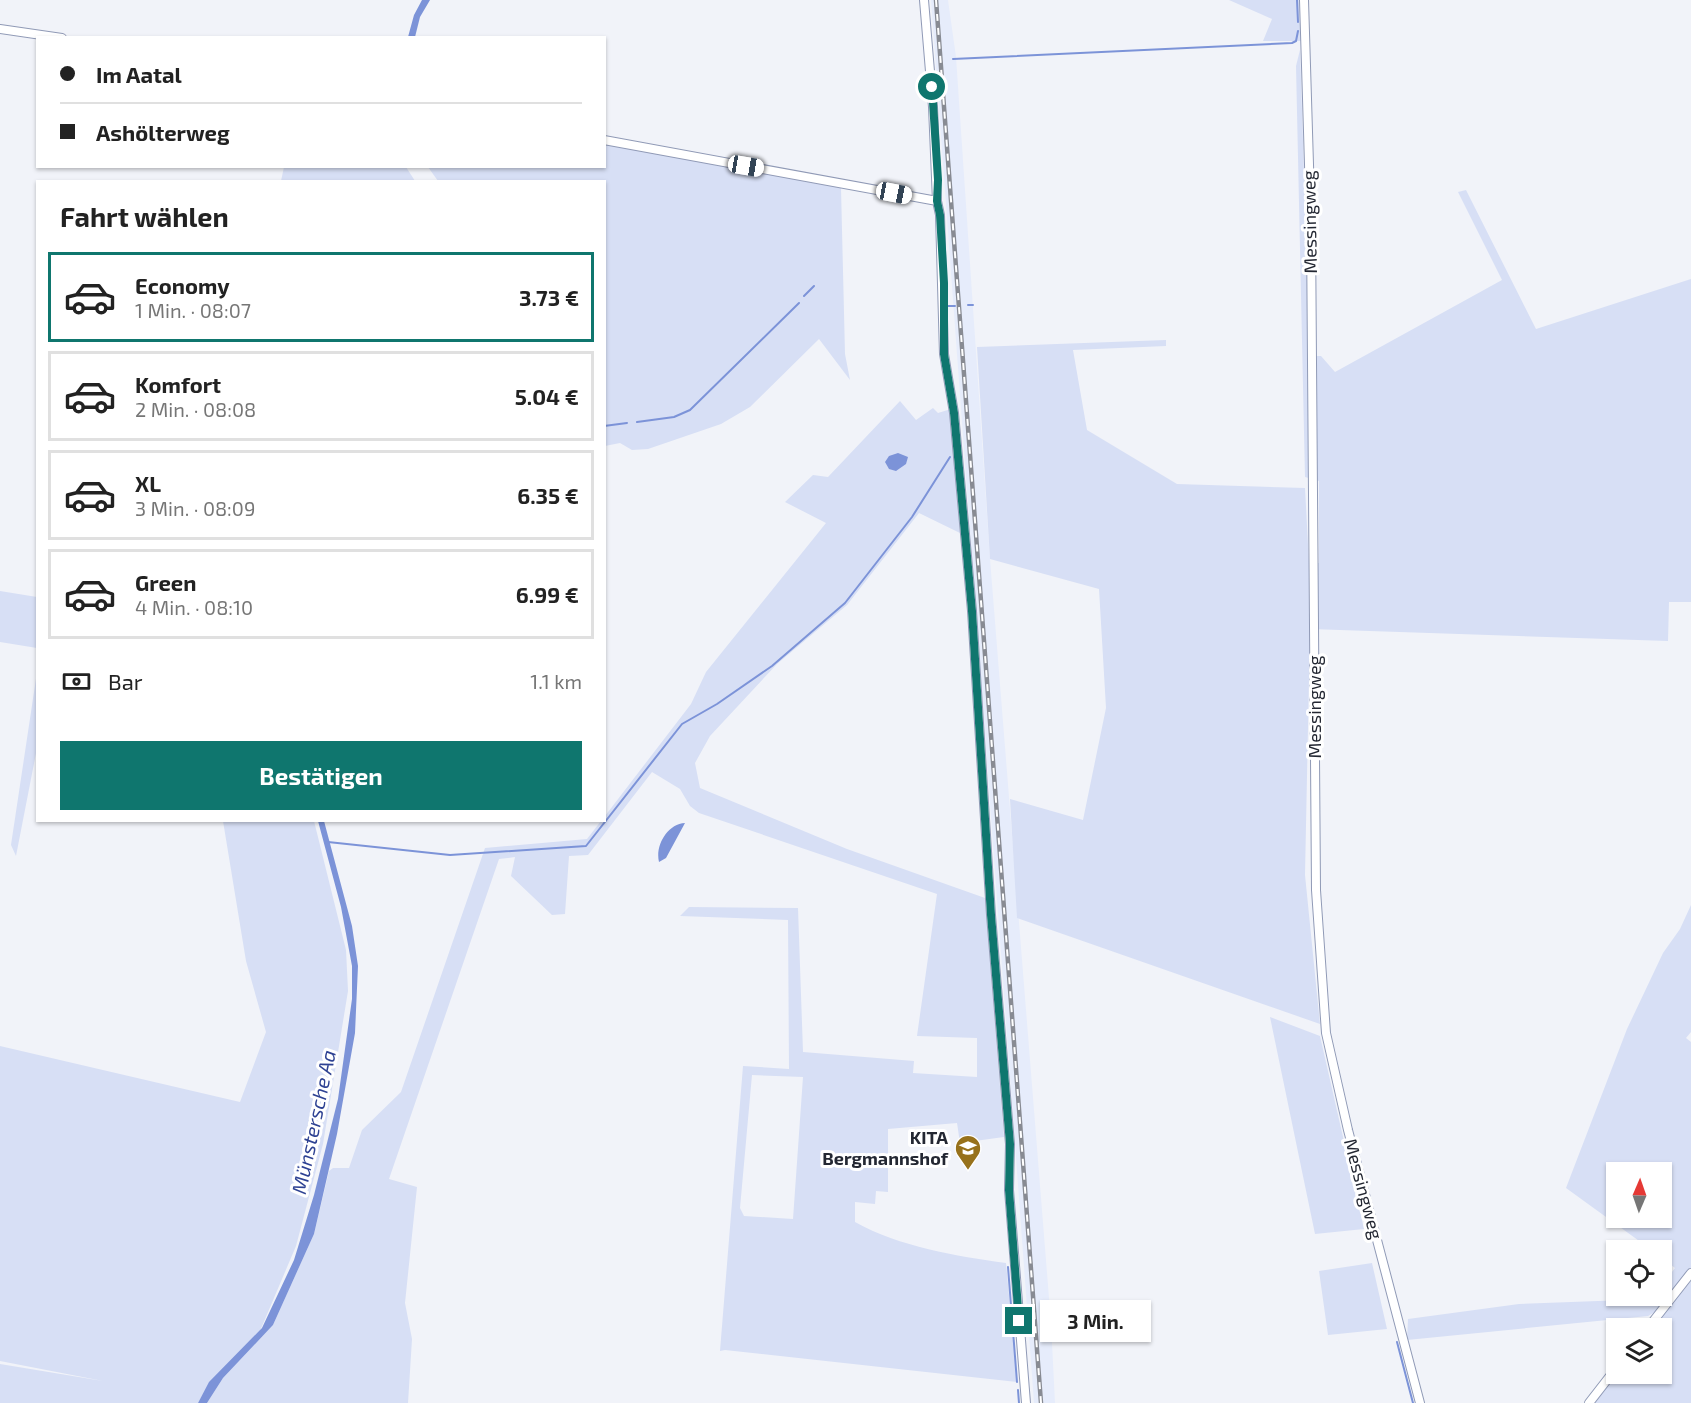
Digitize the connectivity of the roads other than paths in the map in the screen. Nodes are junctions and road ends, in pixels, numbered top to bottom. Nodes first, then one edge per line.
1 (924, 0) edge
2 (1304, 0) edge
3 (0, 29) edge
4 (48, 36) edge
5 (606, 140) edge
6 (937, 201) junction
7 (1691, 1273) edge
8 (1656, 1318) edge
9 (1606, 1381) edge
10 (1026, 1403) edge
11 (1420, 1403) edge
12 (1588, 1403) edge

1 - 6 street
2 - 11 street, Messingweg
3 - 4 street
5 - 6 street
6 - 10 street
7 - 8 street
9 - 12 street

